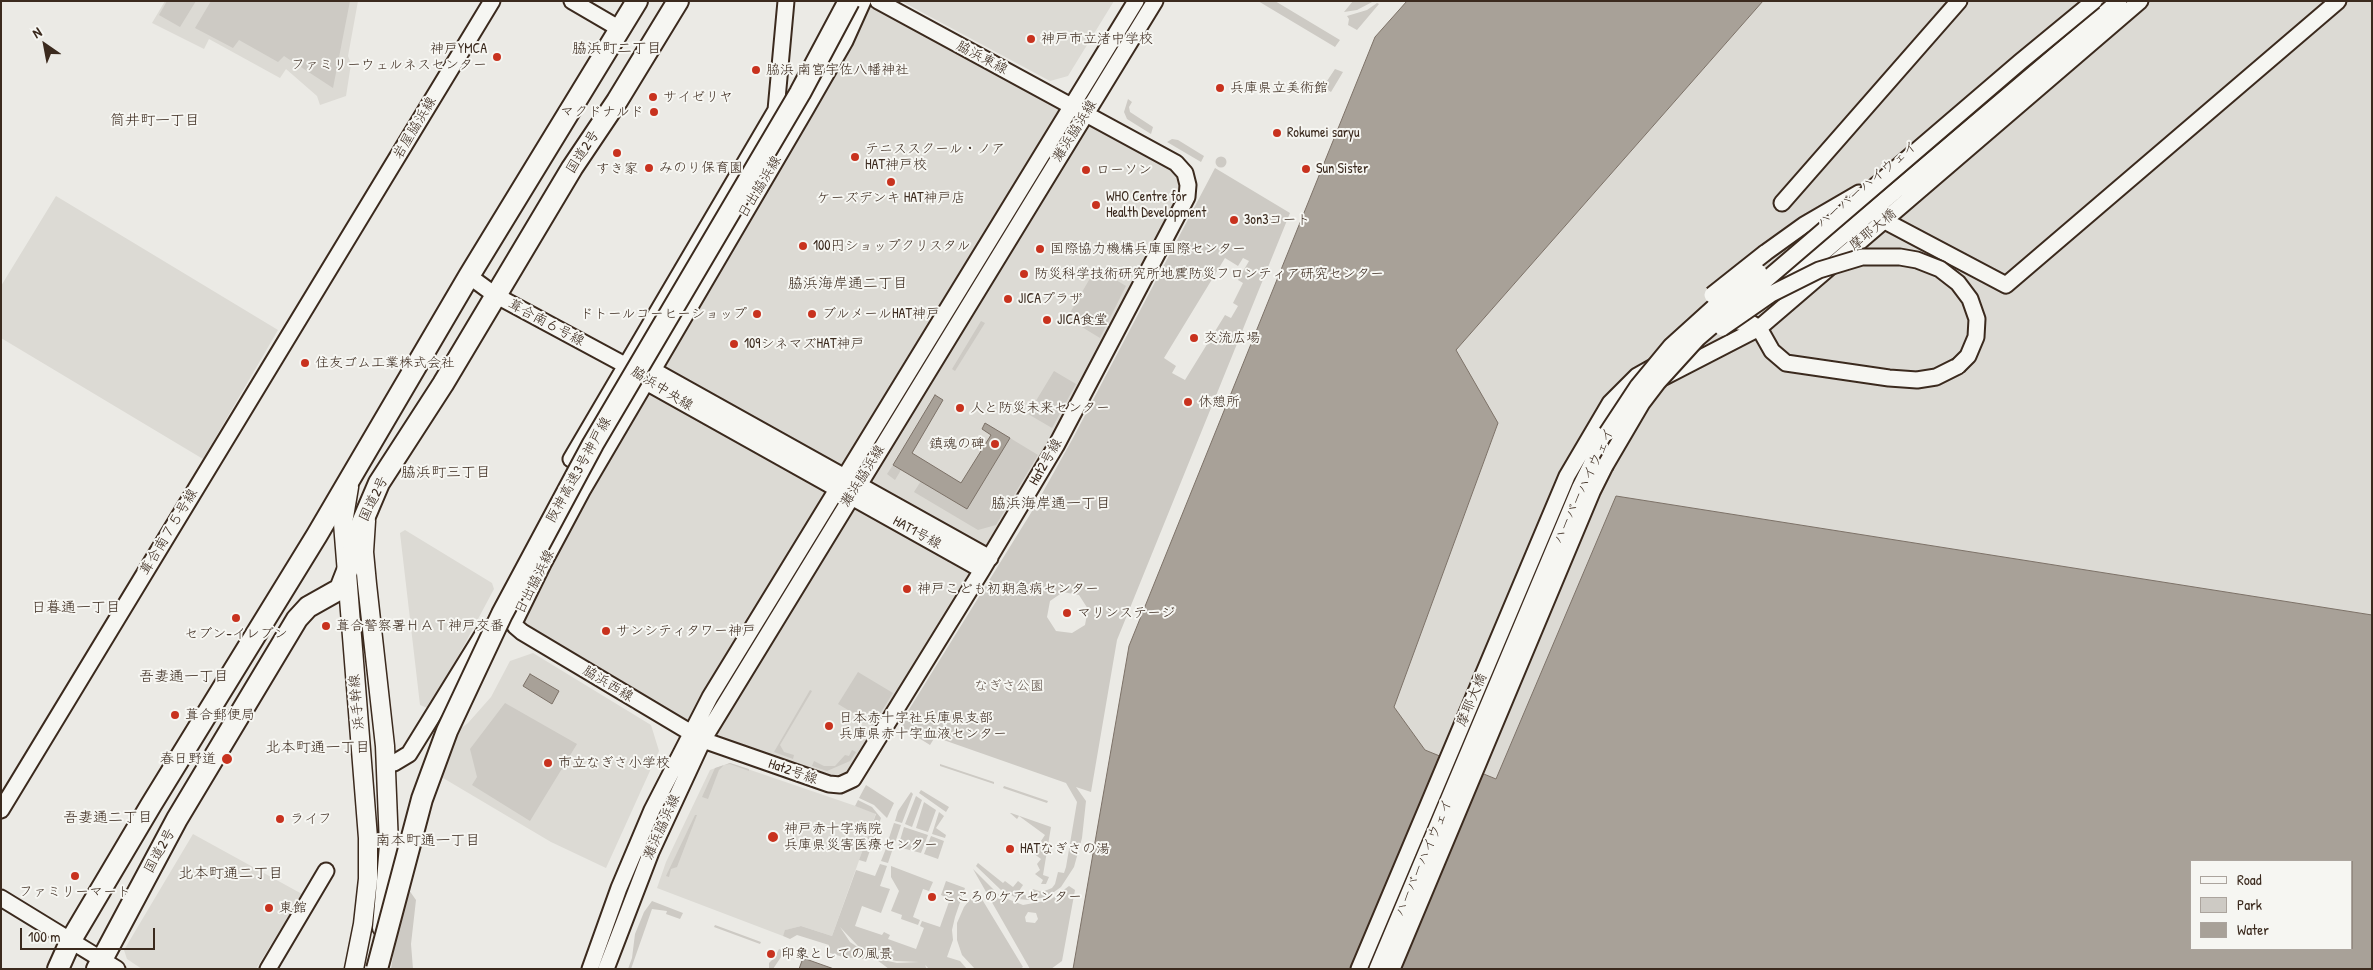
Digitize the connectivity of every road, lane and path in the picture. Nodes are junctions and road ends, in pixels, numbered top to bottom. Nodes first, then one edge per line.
1 (492, 1) edge
2 (572, 1) edge
3 (637, 1) edge
4 (678, 1) edge
5 (786, 1) edge
6 (836, 1) edge
7 (849, 1) edge
8 (863, 1) edge
9 (878, 1) edge
10 (1136, 1) edge
11 (1155, 1) edge
12 (1958, 1) edge
13 (2080, 1) edge
14 (2086, 1) edge
15 (2094, 1) edge
16 (2119, 1) edge
17 (2131, 1) edge
18 (2140, 1) edge
19 (2338, 1) edge
20 (2095, 20) junction
21 (620, 29) junction
22 (2011, 92) junction
23 (1072, 106) junction
24 (1085, 114) junction
25 (1782, 203) dead end
26 (1874, 209) junction
27 (1885, 220) junction
28 (338, 255) joint
29 (470, 276) junction
30 (495, 295) junction
31 (1738, 322) junction
32 (1758, 328) junction
33 (625, 365) junction
34 (649, 376) junction
35 (1590, 434) junction
36 (571, 459) dead end
37 (357, 466) junction
38 (1605, 466) junction
39 (379, 483) junction
40 (840, 483) junction
41 (855, 490) junction
42 (986, 564) junction
43 (346, 576) junction
44 (509, 589) dead end
45 (515, 626) joint
46 (1519, 632) junction
47 (696, 737) junction
48 (386, 763) junction
49 (1, 810) edge
50 (326, 871) dead end
51 (1, 898) edge
52 (71, 940) junction
53 (105, 965) edge
54 (58, 969) edge
55 (268, 969) edge
56 (354, 969) edge
57 (366, 969) edge
58 (378, 969) edge
59 (590, 969) edge
60 (606, 969) edge
61 (1359, 969) edge
62 (1377, 969) edge
63 (1392, 969) edge

1 - 28 street, 岩屋脇浜線
2 - 21 street
3 - 21 highway
4 - 30 highway, 国道2号
5 - 33 street
6 - 57 highway, 阪神高速3号神戸線
7 - 58 highway, 阪神高速3号神戸線, bridge
8 - 34 street, 日出脇浜線
9 - 23 street, 脇浜東線
10 - 23 street, 灘浜脇浜線
11 - 24 street, 灘浜脇浜線
12 - 25 street
13 - 20 street
14 - 46 street, ハーバーハイウェイ, bridge
15 - 38 street, ハーバーハイウェイ, bridge
16 - 20 street, 摩耶大橋
17 - 20 street
18 - 27 street, 摩耶大橋
19 - 27 street
20 - 22 street, 摩耶大橋
21 - 29 highway
22 - 26 street, 摩耶大橋
22 - 46 street, bridge
23 - 24 street, 脇浜東線
23 - 40 street, 灘浜脇浜線
24 - 41 street, 灘浜脇浜線
24 - 42 street, Hat2号線
26 - 27 street
26 - 31 street, 摩耶大橋
27 - 32 street, 摩耶大橋
28 - 49 street, 葺合南７５号線
29 - 30 street, 葺合南６号線
29 - 37 highway
30 - 33 street, 葺合南６号線
30 - 39 highway, 国道2号
31 - 32 street
31 - 35 street, 摩耶大橋
32 - 35 street, 摩耶大橋
32 - 38 street, bridge
33 - 34 street, 脇浜中央線
33 - 36 street
34 - 40 street, 脇浜中央線
34 - 45 street, 日出脇浜線
35 - 61 street, 摩耶大橋
37 - 43 main road, 浜手幹線
37 - 52 highway
38 - 63 street, ハーバーハイウェイ
39 - 43 highway, 国道2号
39 - 48 main road, 浜手幹線
40 - 41 street, 脇浜中央線
40 - 47 street, 灘浜脇浜線
41 - 42 street, HAT1号線
41 - 47 street, 灘浜脇浜線
42 - 47 street, Hat2号線
43 - 53 highway, 国道2号
43 - 56 main road, 浜手幹線
44 - 48 street
45 - 47 street, 脇浜西線
46 - 62 street, ハーバーハイウェイ
47 - 59 street, 灘浜脇浜線
47 - 60 street, 灘浜脇浜線
48 - 58 main road, 浜手幹線
50 - 55 street
51 - 52 street
52 - 53 street
52 - 54 highway

